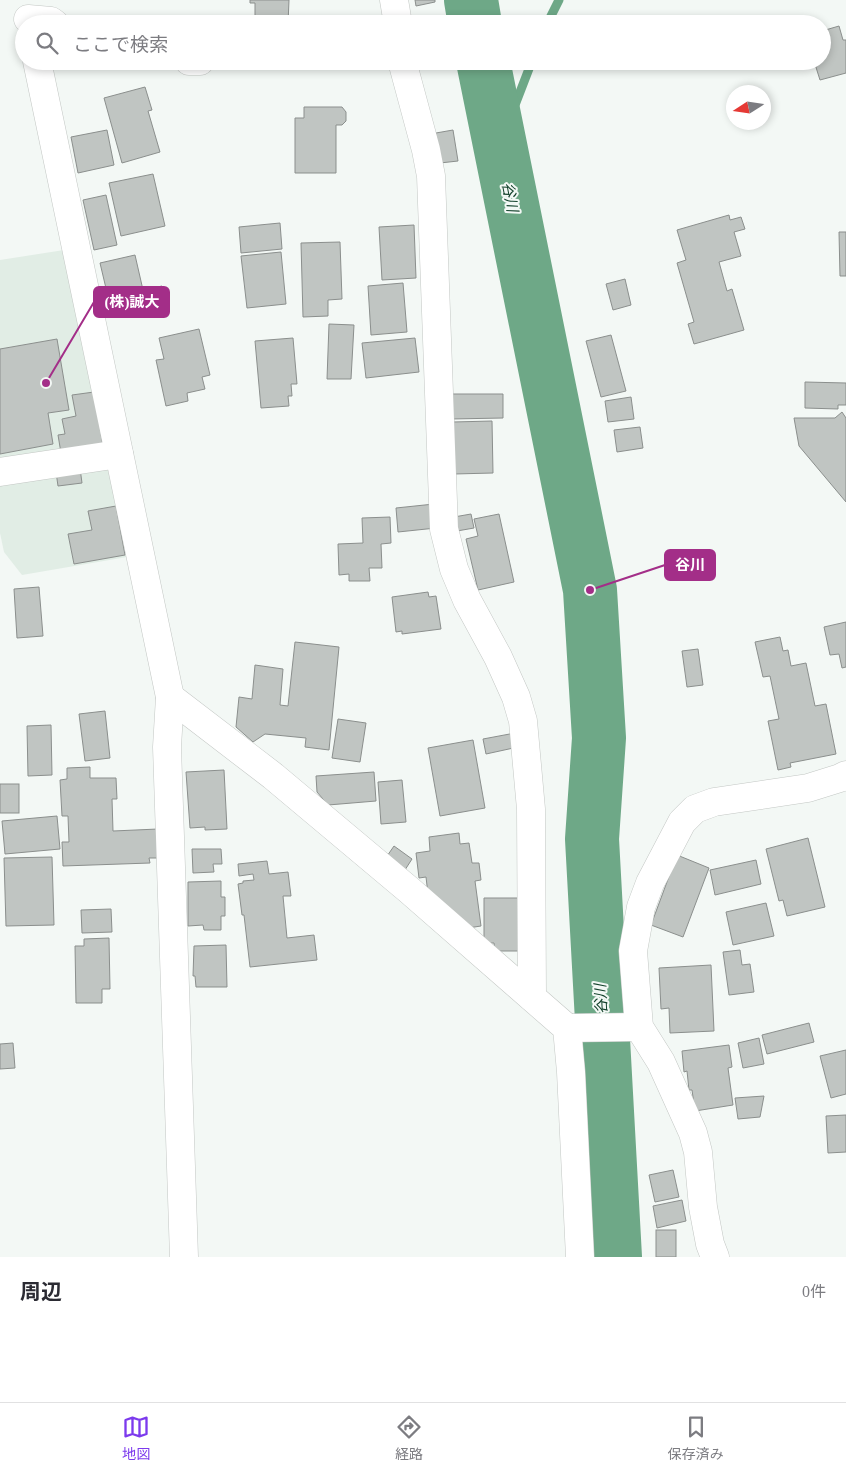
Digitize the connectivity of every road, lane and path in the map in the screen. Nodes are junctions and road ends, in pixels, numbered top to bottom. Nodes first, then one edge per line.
1 (394, 0) edge
2 (396, 15) edge
3 (39, 70) edge
4 (404, 70) edge
5 (119, 454) junction
6 (0, 472) edge
7 (170, 697) junction
8 (846, 775) edge
9 (532, 997) junction
10 (632, 1027) junction
11 (575, 1028) junction
12 (184, 1257) edge
13 (580, 1257) edge
14 (715, 1257) edge

1 - 2 street
3 - 5 street
4 - 9 street
5 - 6 street
5 - 7 street
7 - 9 street
7 - 12 street
8 - 10 street
9 - 11 street
10 - 11 street
10 - 14 street
11 - 13 street

